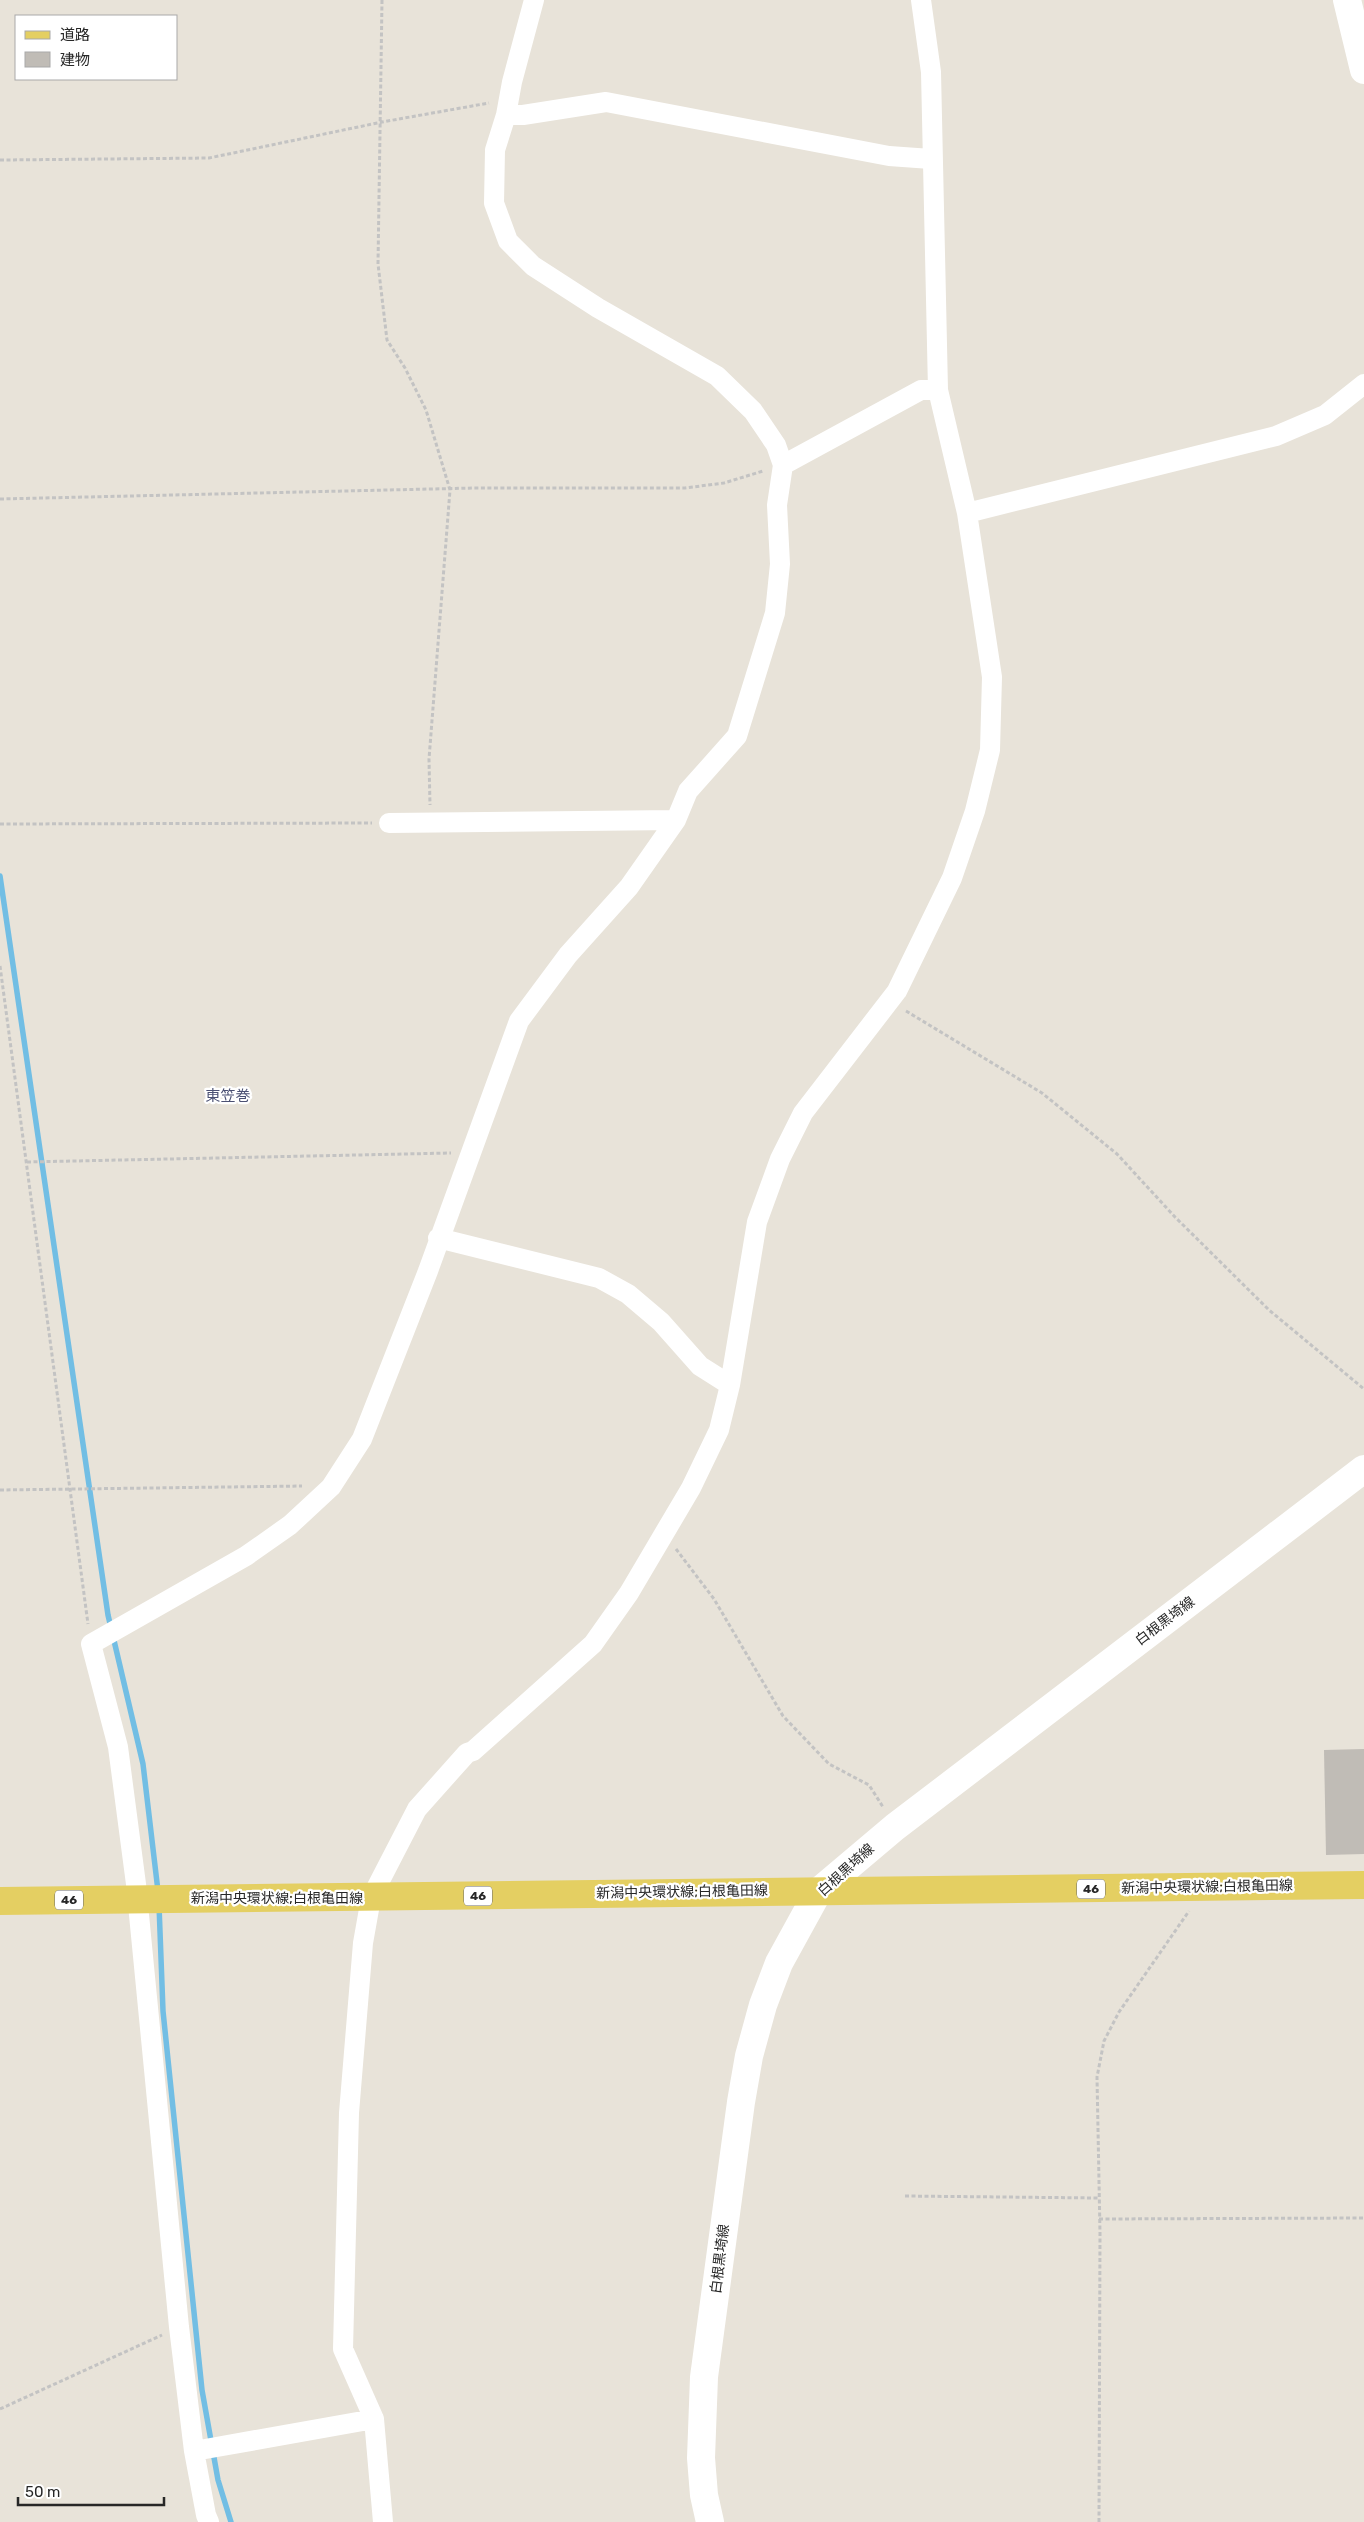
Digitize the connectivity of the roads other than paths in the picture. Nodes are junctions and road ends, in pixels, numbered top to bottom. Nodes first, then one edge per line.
1 (534, 0) edge
2 (921, 0) edge
3 (1347, 0) edge
4 (1364, 70) edge
5 (506, 115) junction
6 (931, 159) junction
7 (1364, 384) edge
8 (938, 390) junction
9 (783, 465) junction
10 (967, 514) junction
11 (676, 820) junction
12 (389, 823) road end
13 (438, 1238) junction
14 (730, 1385) junction
15 (1364, 1469) edge
16 (1364, 1885) edge
17 (818, 1892) junction
18 (137, 1898) junction
19 (371, 1898) junction
20 (0, 1901) edge
21 (374, 2419) junction
22 (194, 2451) junction
23 (209, 2522) edge
24 (383, 2522) edge
25 (710, 2522) edge

1 - 5 street
2 - 6 street
3 - 4 main road
5 - 6 street
5 - 9 street
6 - 8 street
7 - 10 street
8 - 9 street
8 - 10 street
9 - 11 street
10 - 14 street
11 - 12 street
11 - 13 street
13 - 14 street
13 - 18 street
14 - 19 street
15 - 17 main road, 白根黒埼線
16 - 17 main road, 新潟中央環状線;白根亀田線 / 46
17 - 19 main road, 新潟中央環状線;白根亀田線 / 46
17 - 25 main road, 白根黒埼線
18 - 19 main road, 新潟中央環状線;白根亀田線 / 46
18 - 20 main road, 新潟中央環状線;白根亀田線 / 46
18 - 22 street
19 - 21 street
21 - 22 street
21 - 24 street
22 - 23 street

